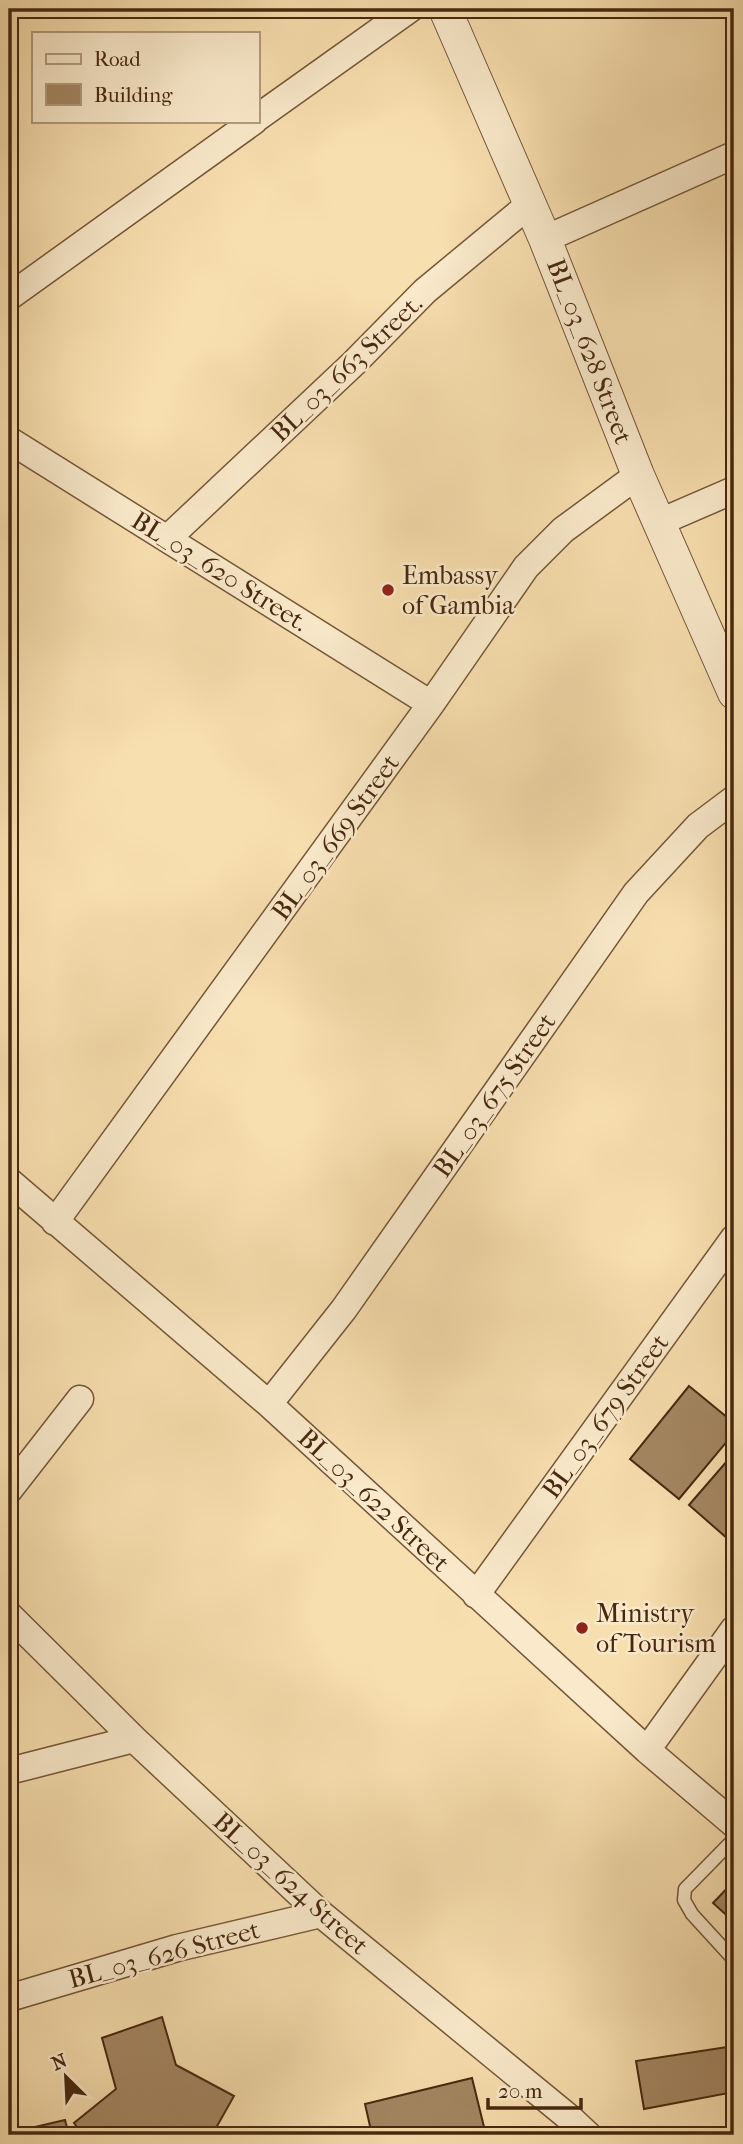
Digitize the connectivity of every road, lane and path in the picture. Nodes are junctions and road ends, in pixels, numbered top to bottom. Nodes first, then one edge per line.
1 (410, 9) edge
2 (445, 9) edge
3 (259, 118) edge
4 (253, 122) edge
5 (734, 155) edge
6 (530, 204) junction
7 (545, 239) junction
8 (9, 297) edge
9 (9, 440) edge
10 (638, 475) junction
11 (734, 490) edge
12 (660, 522) junction
13 (168, 538) junction
14 (734, 693) edge
15 (431, 704) junction
16 (734, 799) edge
17 (9, 1181) edge
18 (55, 1222) junction
19 (734, 1238) edge
20 (80, 1399) dead end
21 (269, 1404) junction
22 (9, 1490) edge
23 (476, 1595) junction
24 (9, 1615) edge
25 (734, 1629) edge
26 (134, 1739) junction
27 (647, 1750) junction
28 (9, 1771) edge
29 (734, 1824) edge
30 (734, 1839) edge
31 (321, 1914) junction
32 (734, 1960) edge
33 (9, 1998) edge
34 (734, 2129) edge
35 (588, 2135) edge
36 (696, 2135) edge

1 - 3 street
2 - 6 street, BL_03_628 Street
4 - 8 street
5 - 7 street
6 - 7 street, BL_03_628 Street
6 - 13 street, BL_03_663 Street.
7 - 10 street, BL_03_628 Street
9 - 13 street, BL_03_620 Street.
10 - 12 street, BL_03_628 Street
10 - 15 street, BL_03_669 Street
11 - 12 street
12 - 14 street, BL_03_628 Street
13 - 15 street, BL_03_620 Street.
15 - 18 street, BL_03_669 Street
16 - 21 street, BL_03_675 Street
17 - 18 street, BL_03_622 Street
18 - 21 street, BL_03_622 Street
19 - 23 street, BL_03_679 Street
20 - 22 street
21 - 23 street, BL_03_622 Street
23 - 27 street, BL_03_622 Street
24 - 26 street, BL_03_624 Street
25 - 27 street
26 - 28 street
26 - 31 street, BL_03_624 Street
27 - 29 street, BL_03_622 Street
30 - 32 lane
31 - 33 street, BL_03_626 Street
31 - 35 street, BL_03_624 Street
34 - 36 path

